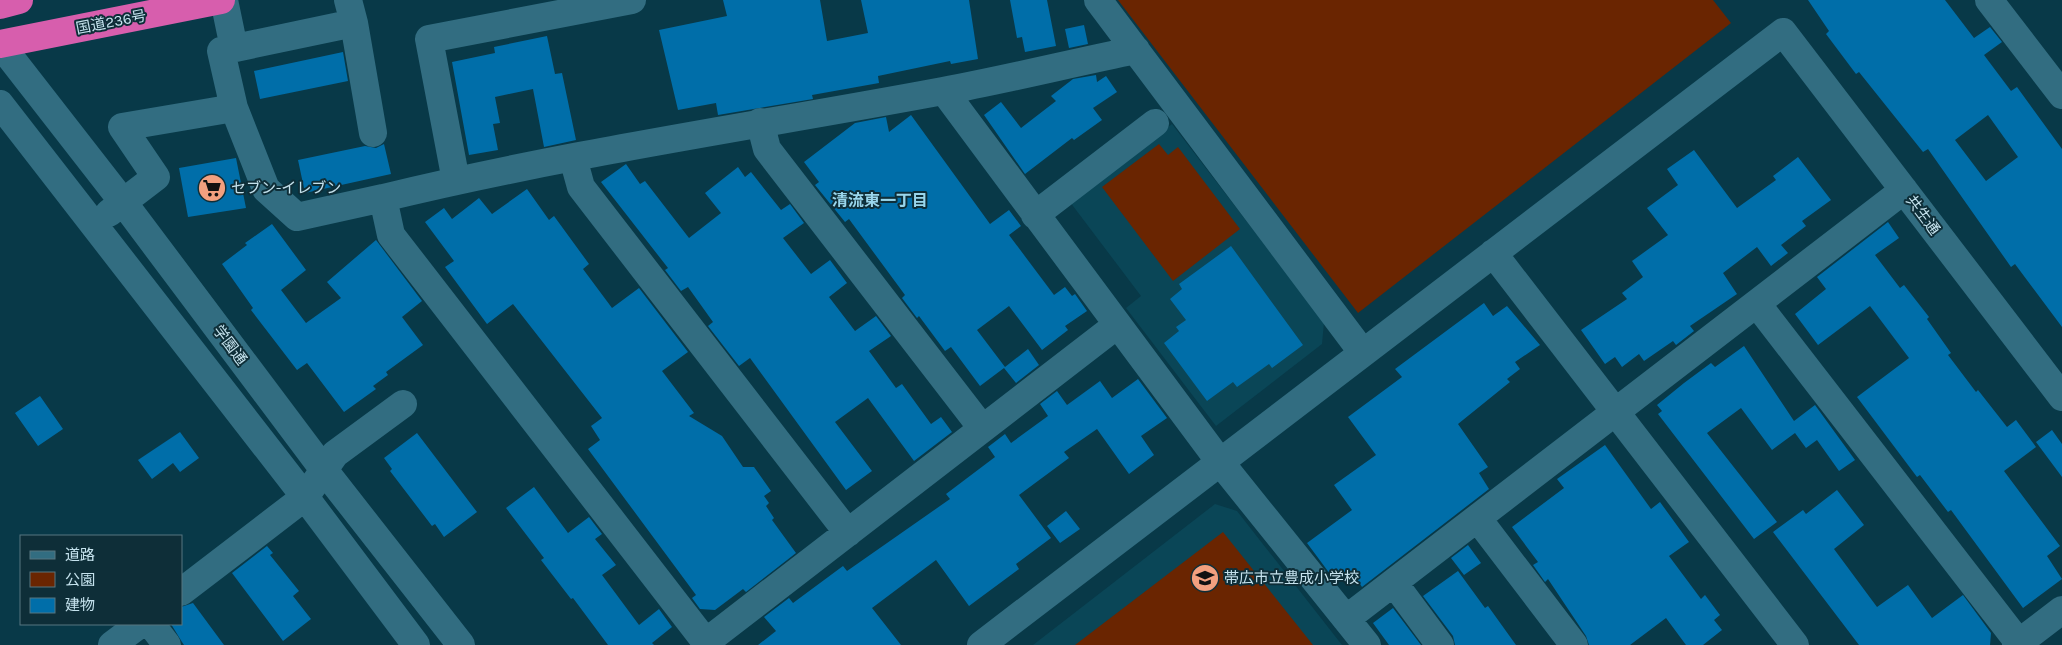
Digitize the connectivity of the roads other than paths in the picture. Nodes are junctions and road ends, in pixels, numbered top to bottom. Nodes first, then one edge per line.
1 (18, 0) edge
2 (222, 0) edge
3 (632, 0) edge
4 (1098, 0) edge
5 (1989, 0) edge
6 (0, 5) edge
7 (351, 11) edge
8 (0, 44) edge
9 (234, 48) junction
10 (1136, 50) junction
11 (944, 91) junction
12 (2062, 95) edge
13 (0, 104) edge
14 (234, 108) junction
15 (760, 122) junction
16 (1155, 123) dead end
17 (373, 132) dead end
18 (573, 158) junction
19 (456, 180) junction
20 (1904, 190) junction
21 (383, 198) junction
22 (123, 202) junction
23 (1035, 215) junction
24 (94, 225) junction
25 (1492, 253) junction
26 (1757, 304) junction
27 (1117, 326) junction
28 (1363, 353) junction
29 (2062, 397) edge
30 (403, 404) dead end
31 (1616, 413) junction
32 (982, 428) junction
33 (1220, 462) junction
34 (324, 470) junction
35 (305, 497) junction
36 (1478, 519) junction
37 (848, 533) junction
38 (1394, 583) junction
39 (182, 591) edge
40 (2060, 615) edge
41 (1346, 618) junction
42 (139, 625) edge
43 (151, 625) edge
44 (707, 644) edge
45 (2017, 644) edge
46 (112, 645) edge
47 (167, 645) edge
48 (416, 645) edge
49 (461, 645) edge
50 (981, 645) edge
51 (1366, 645) edge
52 (1440, 645) edge
53 (1574, 645) edge
54 (1795, 645) edge

1 - 6 highway
2 - 8 highway, 国道236号
2 - 9 street
3 - 19 street
4 - 10 street
5 - 12 street
7 - 9 street
7 - 17 street
8 - 22 street, 学園通
9 - 14 street
10 - 11 street
10 - 28 street
11 - 15 street
11 - 23 street
13 - 24 street
14 - 21 street
14 - 22 street
15 - 18 street
15 - 32 street
16 - 23 street
18 - 19 street
18 - 37 street
19 - 21 street
20 - 25 street, 共生通
20 - 26 street
20 - 29 street, 共生通
21 - 44 street
22 - 24 street
22 - 34 street, 学園通
23 - 27 street
24 - 35 street
25 - 28 street
25 - 31 street
26 - 31 street
26 - 45 street
27 - 32 street
27 - 33 street
28 - 33 street
30 - 34 street
31 - 36 street
31 - 54 street
32 - 37 street
33 - 41 street
33 - 50 street
34 - 35 street
34 - 49 street, 学園通
35 - 39 street
35 - 48 street
36 - 38 street
36 - 53 street
37 - 44 street
38 - 41 street
38 - 52 street
40 - 45 street
41 - 51 street
42 - 46 street
43 - 47 street

